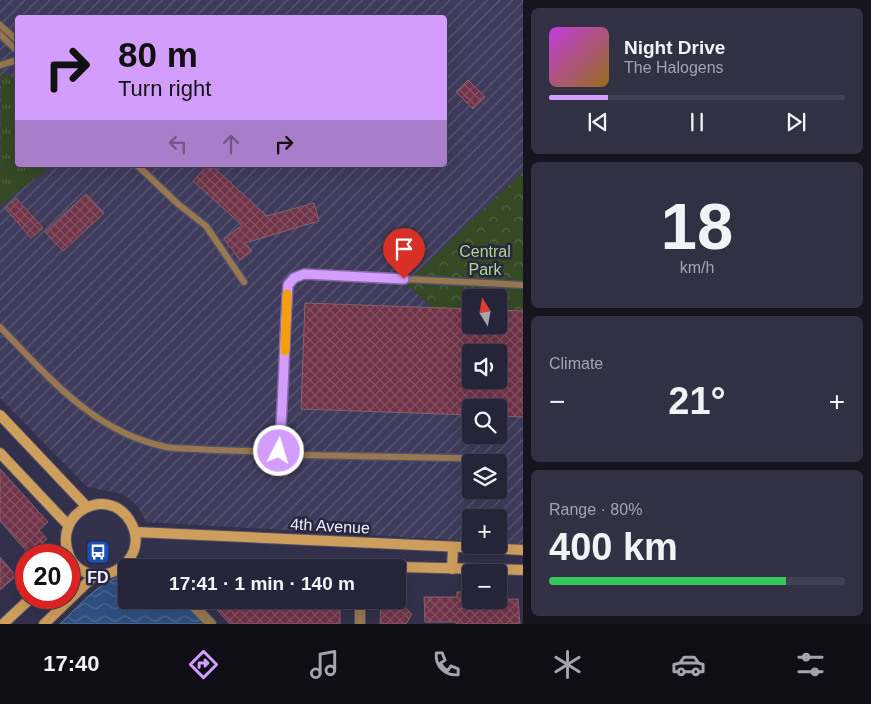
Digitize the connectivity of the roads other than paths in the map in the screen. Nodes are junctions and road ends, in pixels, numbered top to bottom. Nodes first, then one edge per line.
1 (0, 25) edge
2 (0, 34) edge
3 (15, 38) edge
4 (15, 49) edge
5 (15, 61) edge
6 (0, 65) edge
7 (139, 167) edge
8 (244, 282) dead end
9 (523, 285) edge
10 (0, 327) edge
11 (0, 415) edge
12 (279, 451) junction
13 (0, 453) edge
14 (462, 457) edge
15 (87, 507) junction
16 (68, 526) junction
17 (135, 532) junction
18 (65, 544) edge
19 (453, 547) junction
20 (523, 550) edge
21 (130, 559) edge
22 (406, 568) edge
23 (452, 568) junction
24 (80, 569) edge
25 (118, 570) edge
26 (523, 570) edge
27 (96, 574) junction
28 (19, 609) edge
29 (197, 609) edge
30 (360, 609) edge
31 (3, 624) edge
32 (44, 624) edge
33 (211, 624) edge
34 (360, 624) edge

1 - 3 lane
2 - 4 lane
5 - 6 lane
7 - 8 lane
9 - 12 lane
10 - 12 lane
11 - 15 main road
12 - 14 lane
13 - 16 main road
15 - 16 main road
15 - 17 main road
16 - 18 main road
17 - 19 main road, 4th Avenue
17 - 21 main road
19 - 20 main road, 4th Avenue
19 - 23 main road
22 - 23 main road
23 - 26 main road
24 - 27 main road
25 - 27 main road
27 - 32 main road
28 - 31 main road
29 - 33 street
30 - 34 street

